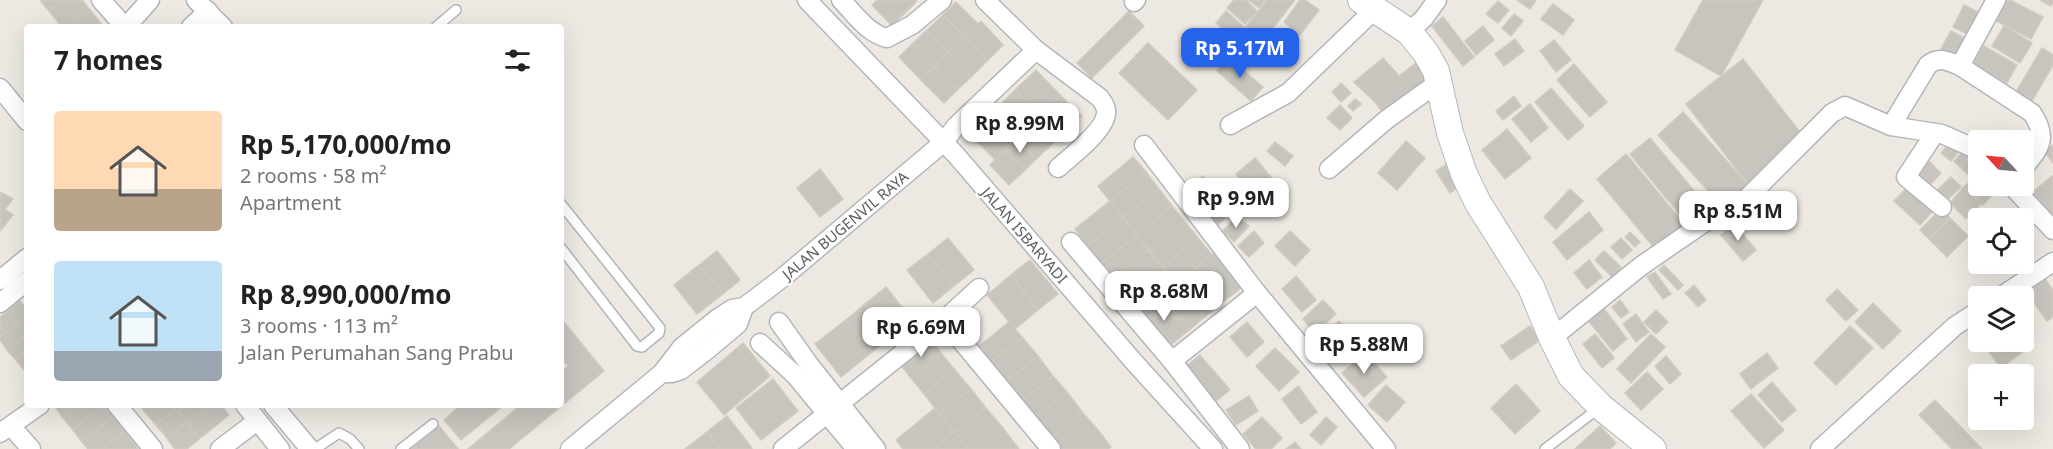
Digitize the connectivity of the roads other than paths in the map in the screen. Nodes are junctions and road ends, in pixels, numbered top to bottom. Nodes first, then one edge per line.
1 (101, 0) edge
2 (150, 0) edge
3 (807, 0) edge
4 (841, 0) edge
5 (942, 0) edge
6 (985, 0) edge
7 (1437, 0) edge
8 (1996, 0) edge
9 (1367, 5) edge
10 (202, 6) edge
11 (456, 10) dead end
12 (122, 24) edge
13 (128, 24) edge
14 (193, 24) edge
15 (220, 24) edge
16 (440, 24) edge
17 (1409, 32) junction
18 (1036, 50) junction
19 (1960, 66) junction
20 (1439, 82) junction
21 (0, 88) edge
22 (24, 118) edge
23 (1230, 125) dead end
24 (1891, 126) junction
25 (1935, 133) junction
26 (944, 142) junction
27 (1144, 145) dead end
28 (1968, 146) edge
29 (2034, 155) edge
30 (1058, 168) dead end
31 (1329, 169) dead end
32 (2021, 196) edge
33 (1942, 207) dead end
34 (564, 208) edge
35 (2053, 230) edge
36 (1071, 243) dead end
37 (564, 252) edge
38 (24, 260) edge
39 (2053, 262) edge
40 (0, 280) edge
41 (24, 283) edge
42 (2017, 286) edge
43 (979, 288) dead end
44 (1257, 293) junction
45 (0, 303) edge
46 (1968, 318) edge
47 (944, 320) junction
48 (779, 322) dead end
49 (1552, 338) junction
50 (760, 342) dead end
51 (1172, 361) junction
52 (1601, 407) junction
53 (36, 408) edge
54 (119, 408) edge
55 (247, 408) edge
56 (276, 408) edge
57 (834, 408) junction
58 (257, 421) junction
59 (433, 424) dead end
60 (6, 429) edge
61 (1380, 447) edge
62 (31, 449) edge
63 (153, 449) edge
64 (220, 449) edge
65 (280, 449) edge
66 (310, 449) edge
67 (315, 449) edge
68 (359, 449) edge
69 (401, 449) edge
70 (570, 449) edge
71 (783, 449) edge
72 (856, 449) edge
73 (876, 449) edge
74 (1050, 449) edge
75 (1213, 449) edge
76 (1240, 449) edge
77 (1545, 449) edge
78 (1653, 449) edge
79 (1820, 449) edge

1 - 12 street
2 - 13 street
3 - 26 street, JALAN ISBARYADI
4 - 5 street
6 - 18 street
7 - 17 street
8 - 19 street
9 - 17 street
9 - 23 street
10 - 14 street
10 - 15 street
11 - 16 lane
17 - 20 street
18 - 26 street, JALAN BUGENVIL RAYA
18 - 30 street
19 - 24 street
19 - 29 street
20 - 31 street
20 - 49 street
21 - 22 street
24 - 25 street
24 - 49 street
25 - 28 street
25 - 33 street
26 - 70 street, JALAN BUGENVIL RAYA
26 - 75 street, JALAN ISBARYADI
27 - 44 street
32 - 35 street
34 - 37 lane
36 - 51 street
38 - 40 street
39 - 42 street
41 - 45 street
43 - 47 street
44 - 51 street
44 - 61 street
46 - 79 street
47 - 57 street
47 - 74 street
48 - 57 street
49 - 52 street
50 - 57 street
51 - 76 street
52 - 77 lane
52 - 78 street
53 - 60 street
54 - 63 street
55 - 58 street
56 - 66 street
57 - 71 street
57 - 72 street
57 - 73 street
58 - 64 street
58 - 65 street
59 - 69 lane
60 - 62 street
67 - 68 lane

